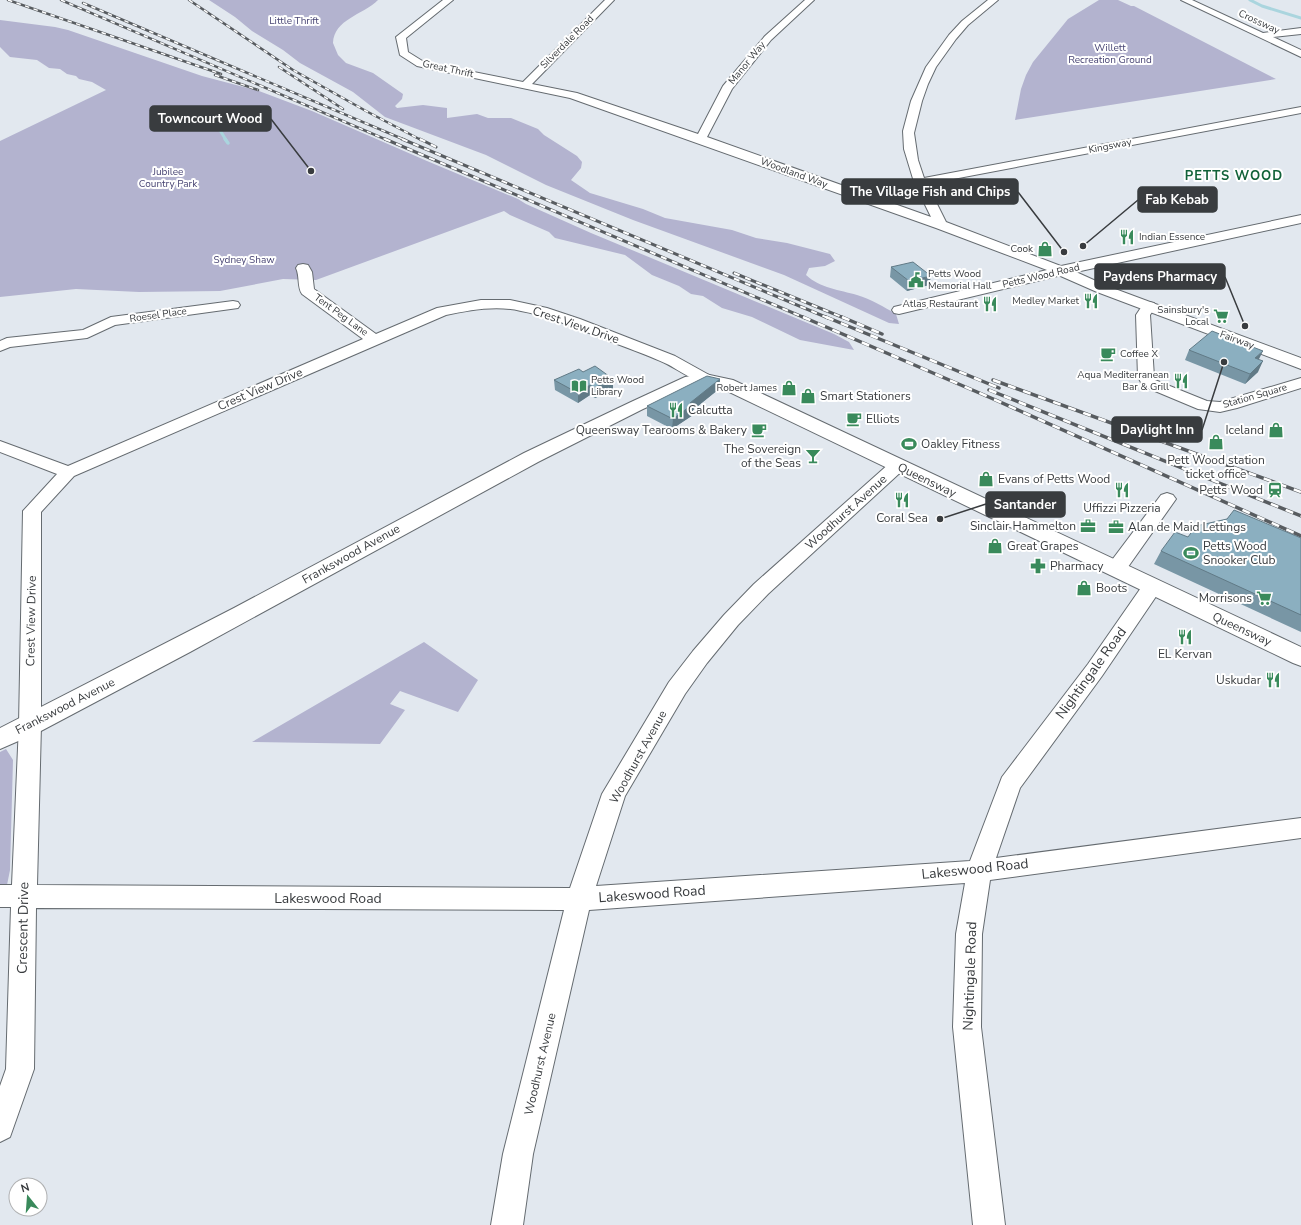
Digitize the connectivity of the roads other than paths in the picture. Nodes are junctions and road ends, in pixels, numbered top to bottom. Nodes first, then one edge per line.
1 (449, 0) edge
2 (610, 0) edge
3 (810, 0) edge
4 (994, 0) edge
5 (1185, 0) edge
6 (1301, 31) edge
7 (1262, 36) junction
8 (1301, 54) edge
9 (525, 85) junction
10 (1301, 110) edge
11 (701, 139) junction
12 (920, 182) junction
13 (1301, 219) edge
14 (941, 226) junction
15 (302, 268) dead end
16 (1061, 272) junction
17 (232, 304) dead end
18 (1149, 306) junction
19 (899, 310) dead end
20 (374, 340) junction
21 (2, 344) edge
22 (1301, 364) edge
23 (705, 378) junction
24 (1301, 383) edge
25 (0, 446) edge
26 (897, 466) junction
27 (68, 472) junction
28 (1168, 499) dead end
29 (1116, 569) junction
30 (1152, 587) junction
31 (1301, 656) edge
32 (30, 725) junction
33 (0, 739) edge
34 (1301, 828) edge
35 (979, 870) junction
36 (12, 896) edge
37 (579, 899) junction
38 (0, 1127) edge
39 (507, 1225) edge
40 (990, 1225) edge

1 - 9 street, Great Thrift
2 - 9 street, Silverdale Road
3 - 11 street, Manor Way
4 - 12 street
5 - 7 street, Crossway
6 - 7 street
7 - 8 street, Crossway
9 - 11 street, Woodland Way
10 - 12 street, Kingsway
11 - 14 street, Woodland Way
12 - 14 street
13 - 16 street, Petts Wood Road
14 - 16 street, Woodland Way
15 - 20 street, Tent Peg Lane
16 - 18 street, Fairway
16 - 19 street, Petts Wood Road
17 - 21 street, Roesel Place
18 - 22 street, Fairway
18 - 24 street, Station Square
20 - 23 street, Crest View Drive
20 - 27 street, Crest View Drive
23 - 26 street, Queensway
23 - 32 street, Frankswood Avenue
25 - 27 street
26 - 29 street, Queensway
26 - 37 street, Woodhurst Avenue
27 - 32 street, Crest View Drive
28 - 29 street
29 - 30 street, Queensway
30 - 31 street, Queensway
30 - 35 street, Nightingale Road
32 - 33 street, Frankswood Avenue
32 - 36 street, Crescent Drive
34 - 35 street, Lakeswood Road
35 - 37 street, Lakeswood Road
35 - 40 street, Nightingale Road
36 - 37 street, Lakeswood Road
36 - 38 street, Crescent Drive
37 - 39 street, Woodhurst Avenue

